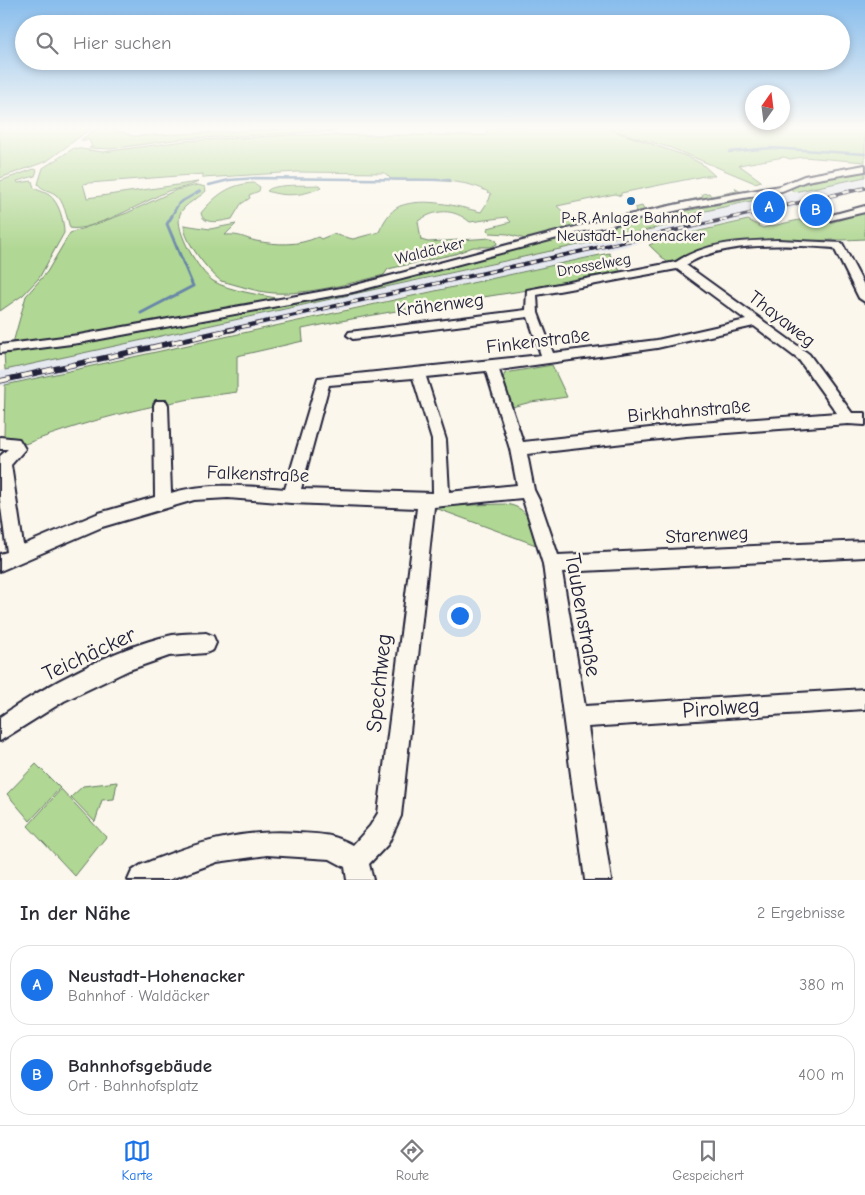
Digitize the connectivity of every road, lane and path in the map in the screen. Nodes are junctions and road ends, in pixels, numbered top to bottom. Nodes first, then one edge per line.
1 (865, 168) edge
2 (865, 209) edge
3 (818, 220) dead end
4 (679, 265) junction
5 (865, 298) edge
6 (532, 313) junction
7 (756, 322) junction
8 (353, 335) dead end
9 (0, 349) edge
10 (549, 359) junction
11 (492, 366) junction
12 (418, 372) junction
13 (161, 405) dead end
14 (848, 418) junction
15 (865, 419) edge
16 (0, 443) edge
17 (518, 450) junction
18 (1, 463) edge
19 (526, 491) junction
20 (291, 496) junction
21 (163, 500) junction
22 (433, 500) junction
23 (865, 549) edge
24 (16, 555) junction
25 (0, 564) edge
26 (552, 564) junction
27 (206, 643) dead end
28 (865, 699) edge
29 (576, 717) junction
30 (0, 730) edge
31 (358, 870) edge
32 (146, 878) edge
33 (598, 880) edge

1 - 9 street, Waldäcker
2 - 3 street
4 - 5 street, Drosselweg
4 - 6 street, Drosselweg
4 - 7 street, Thayaweg
6 - 8 street, Krähenweg
6 - 10 street
7 - 10 street, Finkenstraße
7 - 14 street, Thayaweg
10 - 11 street, Finkenstraße
11 - 12 street, Finkenstraße
11 - 17 street, Taubenstraße
12 - 20 street, Finkenstraße
12 - 22 street, Spechtweg
13 - 21 street
14 - 15 street, Birkhahnstraße
14 - 17 street, Birkhahnstraße
16 - 18 street
17 - 19 street, Taubenstraße
18 - 24 street
19 - 22 street, Falkenstraße
19 - 26 street, Taubenstraße
20 - 21 street, Falkenstraße
20 - 22 street, Falkenstraße
21 - 24 street, Falkenstraße
22 - 31 street, Spechtweg
23 - 26 street, Starenweg
24 - 25 street, Falkenstraße
26 - 29 street, Taubenstraße
27 - 30 street, Teichäcker
28 - 29 street, Pirolweg
29 - 33 street, Taubenstraße
31 - 32 street

